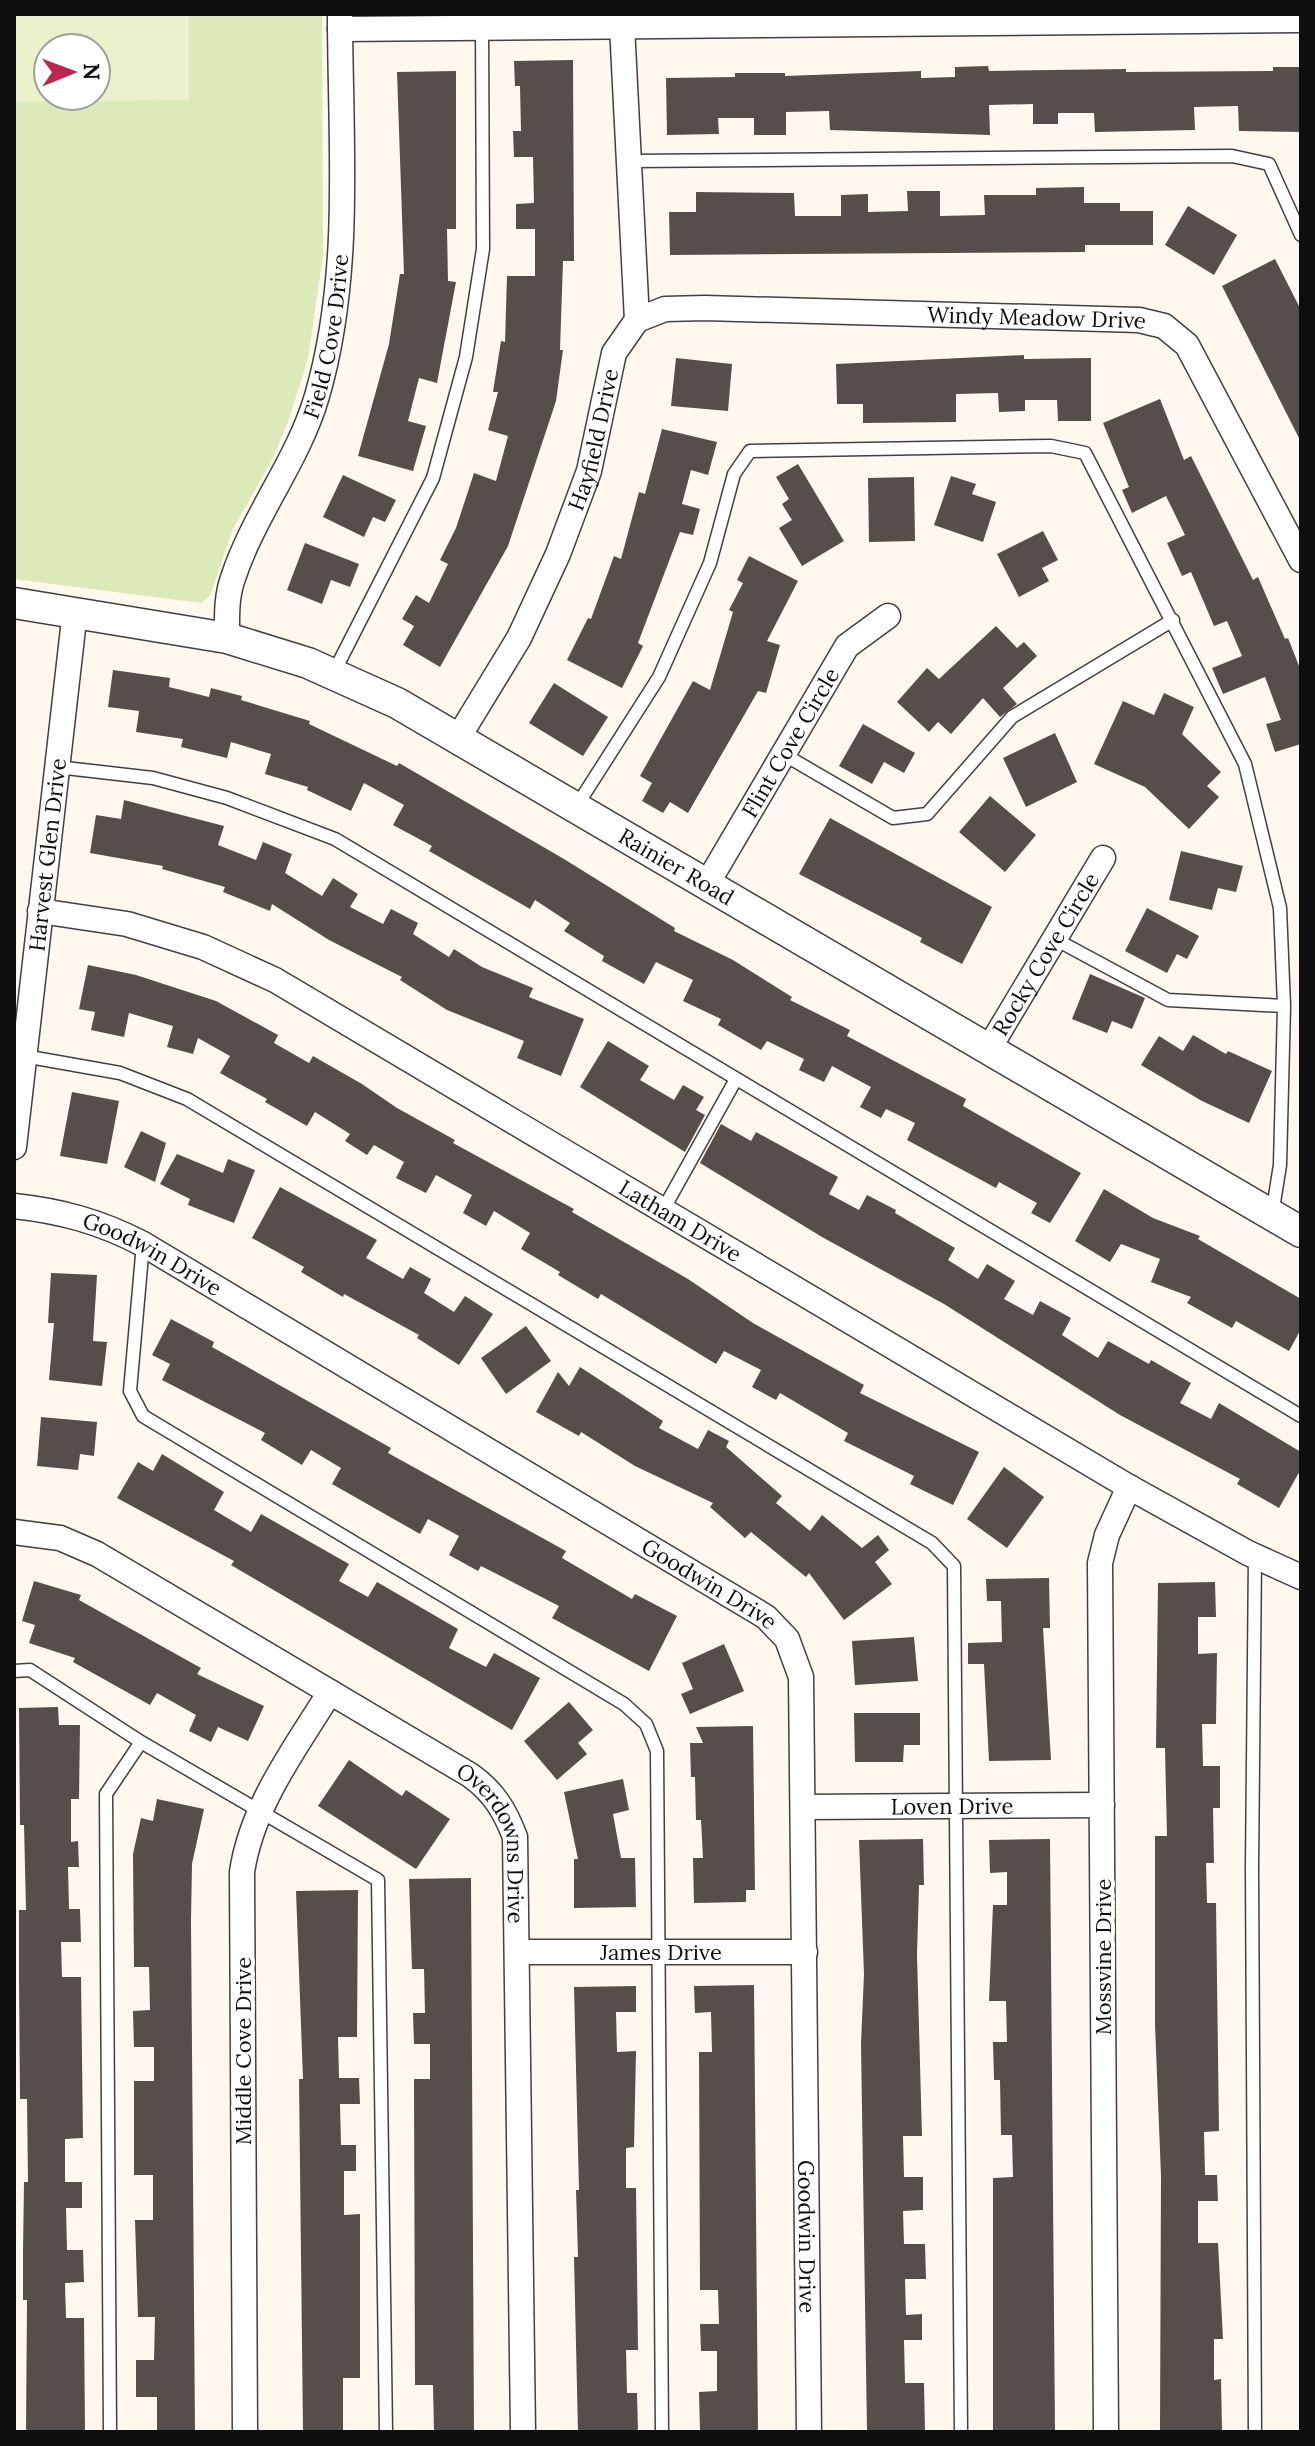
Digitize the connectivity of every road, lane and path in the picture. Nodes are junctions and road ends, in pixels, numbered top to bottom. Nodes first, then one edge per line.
1 (1301, 20) edge
2 (340, 21) edge
3 (622, 26) junction
4 (482, 27) junction
5 (629, 161) junction
6 (1301, 235) edge
7 (637, 320) junction
8 (1301, 560) edge
9 (14, 603) edge
10 (75, 611) junction
11 (888, 616) dead end
12 (1173, 620) junction
13 (227, 638) junction
14 (333, 674) junction
15 (458, 738) junction
16 (783, 754) junction
17 (57, 767) junction
18 (576, 807) junction
19 (1103, 858) dead end
20 (707, 884) junction
21 (40, 911) junction
22 (1053, 938) junction
23 (1284, 1006) junction
24 (988, 1050) junction
25 (24, 1056) junction
26 (735, 1081) junction
27 (14, 1147) edge
28 (14, 1206) edge
29 (663, 1210) junction
30 (1272, 1215) junction
31 (1301, 1232) edge
32 (143, 1244) junction
33 (1301, 1416) edge
34 (1129, 1487) junction
35 (14, 1532) edge
36 (1255, 1556) junction
37 (1301, 1577) edge
38 (14, 1671) edge
39 (330, 1692) junction
40 (141, 1742) junction
41 (1102, 1805) junction
42 (956, 1806) junction
43 (804, 1807) junction
44 (259, 1809) junction
45 (519, 1952) junction
46 (659, 1952) junction
47 (805, 1952) junction
48 (110, 2432) edge
49 (245, 2432) edge
50 (386, 2432) edge
51 (523, 2432) edge
52 (662, 2432) edge
53 (809, 2432) edge
54 (961, 2432) edge
55 (1106, 2432) edge
56 (1255, 2432) edge

1 - 3 street
2 - 4 street
2 - 13 street, Field Cove Drive
3 - 4 street
3 - 5 street
4 - 14 lane
5 - 6 lane
5 - 7 street
7 - 8 street, Windy Meadow Drive
7 - 15 street, Hayfield Drive
9 - 10 street, Rainier Road
10 - 13 street, Rainier Road
10 - 17 street, Harvest Glen Drive
11 - 16 street, Flint Cove Circle
12 - 16 lane
12 - 18 lane
12 - 23 lane
13 - 14 street, Rainier Road
14 - 15 street, Rainier Road
15 - 18 street, Rainier Road
16 - 20 street, Flint Cove Circle
17 - 21 street, Harvest Glen Drive
17 - 26 lane
18 - 20 street, Rainier Road
19 - 22 street, Rocky Cove Circle
20 - 24 street, Rainier Road
21 - 25 street, Harvest Glen Drive
21 - 29 street, Latham Drive
22 - 23 lane
22 - 24 street, Rocky Cove Circle
23 - 30 lane
24 - 30 street, Rainier Road
25 - 27 street, Harvest Glen Drive
25 - 42 lane
26 - 29 lane
26 - 33 lane
28 - 32 street, Goodwin Drive
29 - 34 street, Latham Drive
30 - 31 street, Rainier Road
32 - 43 street, Goodwin Drive
32 - 46 lane
34 - 36 street, Latham Drive
34 - 41 street, Mossvine Drive
35 - 39 street, Overdowns Drive
36 - 37 street, Latham Drive
36 - 56 lane
38 - 40 lane
39 - 44 street, Middle Cove Drive
39 - 45 street, Overdowns Drive
40 - 44 lane
40 - 48 lane
41 - 42 street, Loven Drive
41 - 55 street, Mossvine Drive
42 - 43 street, Loven Drive
42 - 54 lane
43 - 47 street, Goodwin Drive
44 - 49 street, Middle Cove Drive
44 - 50 lane
45 - 46 street, James Drive
45 - 51 street, Overdowns Drive
46 - 47 street, James Drive
46 - 52 lane
47 - 53 street, Goodwin Drive

